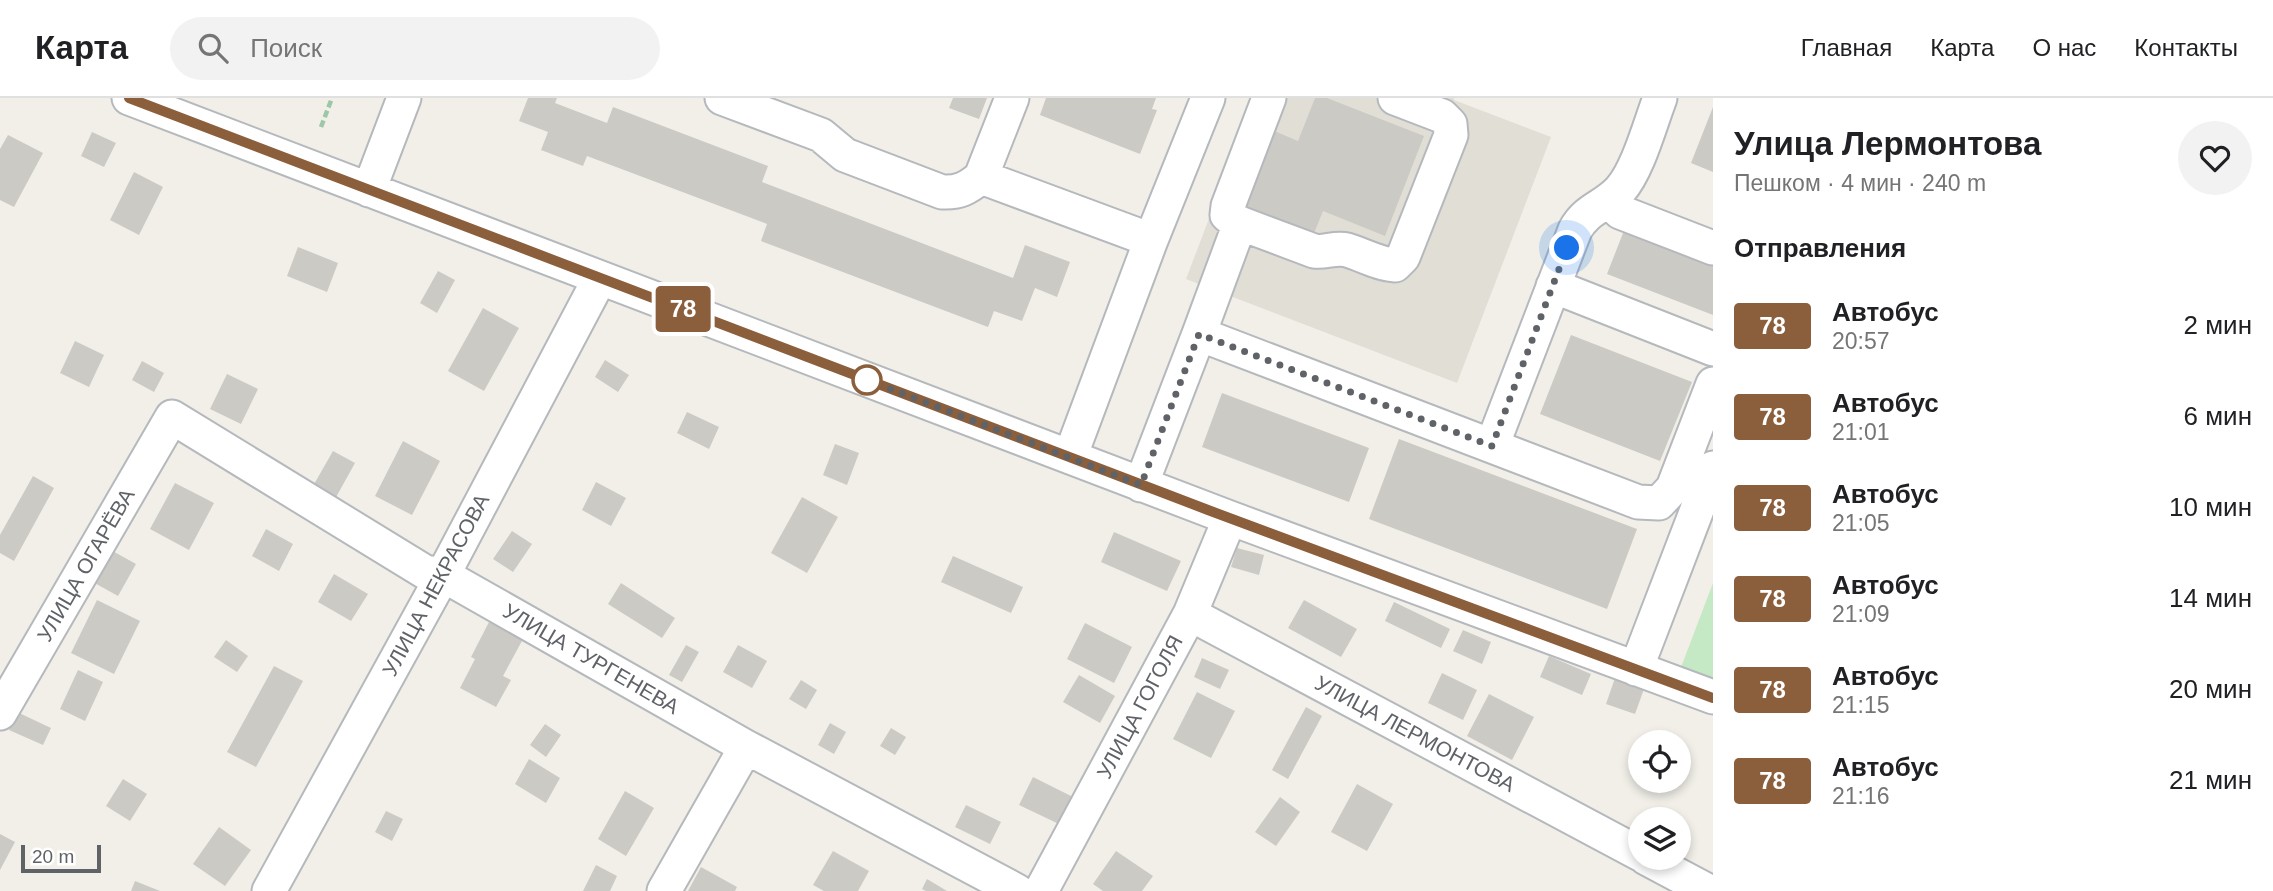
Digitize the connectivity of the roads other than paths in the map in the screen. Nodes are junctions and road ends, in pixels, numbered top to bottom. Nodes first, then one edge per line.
1 (129, 98) edge
2 (404, 98) edge
3 (722, 98) edge
4 (1012, 98) edge
5 (1208, 98) edge
6 (1269, 98) edge
7 (1395, 98) edge
8 (1660, 98) edge
9 (981, 177) junction
10 (369, 190) junction
11 (1609, 200) junction
12 (1240, 223) junction
13 (1151, 240) junction
14 (1713, 248) edge
15 (600, 278) junction
16 (1553, 286) junction
17 (1199, 334) junction
18 (1713, 349) edge
19 (1713, 384) edge
20 (172, 417) joint
21 (1492, 446) junction
22 (1070, 457) junction
23 (1713, 468) edge
24 (1141, 485) junction
25 (1230, 518) junction
26 (443, 575) junction
27 (1190, 614) junction
28 (1636, 669) junction
29 (1713, 698) edge
30 (0, 713) edge
31 (746, 747) junction
32 (1628, 848) edge
33 (1669, 870) edge
34 (269, 891) edge
35 (664, 891) edge
36 (1017, 891) edge
37 (1041, 891) edge
38 (1708, 891) edge

1 - 10 street
2 - 10 street
3 - 9 street
4 - 9 street
5 - 13 street
6 - 12 street
7 - 12 street
8 - 11 street
9 - 13 street
10 - 15 street
11 - 14 street
11 - 16 street
12 - 17 street
13 - 22 street
15 - 22 street
15 - 26 street, УЛИЦА НЕКРАСОВА
16 - 18 street
16 - 21 street
17 - 21 street
17 - 24 street
19 - 21 street
20 - 26 street, УЛИЦА ТУРГЕНЕВА
20 - 30 street, УЛИЦА ОГАРЁВА
22 - 24 street
23 - 28 street
24 - 25 street
25 - 27 street, УЛИЦА ГОГОЛЯ
25 - 28 street
26 - 31 street, УЛИЦА ТУРГЕНЕВА
26 - 34 street, УЛИЦА НЕКРАСОВА
27 - 32 street, УЛИЦА ЛЕРМОНТОВА
27 - 37 street, УЛИЦА ГОГОЛЯ
28 - 29 street
31 - 35 street
31 - 36 street, УЛИЦА ТУРГЕНЕВА
33 - 38 street

